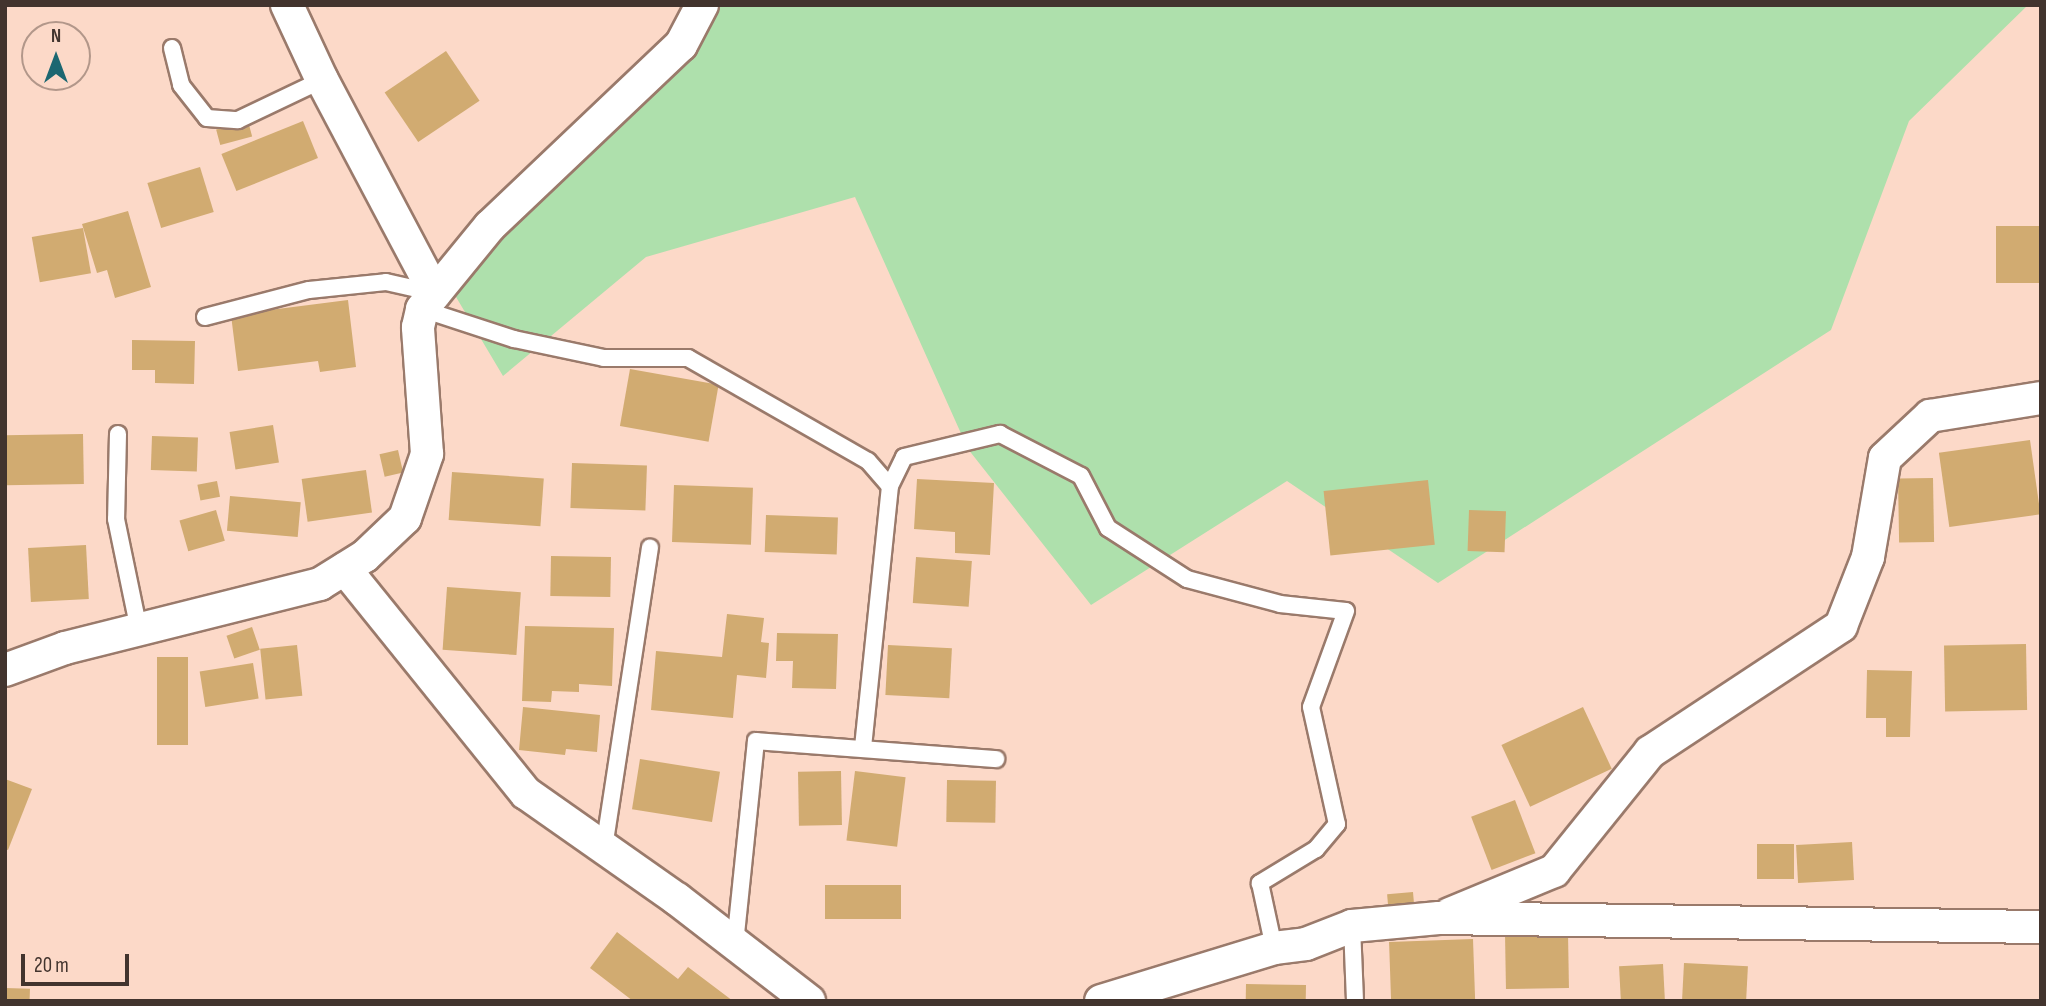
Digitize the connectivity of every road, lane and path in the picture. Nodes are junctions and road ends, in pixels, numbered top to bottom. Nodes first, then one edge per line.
1 (287, 5) edge
2 (704, 6) edge
3 (172, 48) dead end
4 (322, 80) junction
5 (429, 301) junction
6 (205, 317) dead end
7 (2041, 398) edge
8 (118, 434) dead end
9 (890, 486) junction
10 (650, 548) dead end
11 (345, 569) junction
12 (139, 629) junction
13 (5, 670) edge
14 (863, 749) junction
15 (996, 759) dead end
16 (604, 848) junction
17 (1439, 918) junction
18 (1352, 926) junction
19 (2041, 927) edge
20 (735, 944) junction
21 (1273, 948) junction
22 (809, 1001) edge
23 (1101, 1001) edge
24 (1355, 1001) edge

1 - 4 street
2 - 5 street
3 - 4 lane
4 - 5 street
5 - 6 lane
5 - 9 lane
5 - 11 street
7 - 17 street
8 - 12 lane
9 - 14 lane
9 - 21 lane
10 - 16 lane
11 - 12 street
11 - 16 street
12 - 13 street
14 - 15 lane
14 - 20 lane
16 - 20 street
17 - 18 street
17 - 19 street
18 - 21 street
18 - 24 lane
20 - 22 street
21 - 23 street

